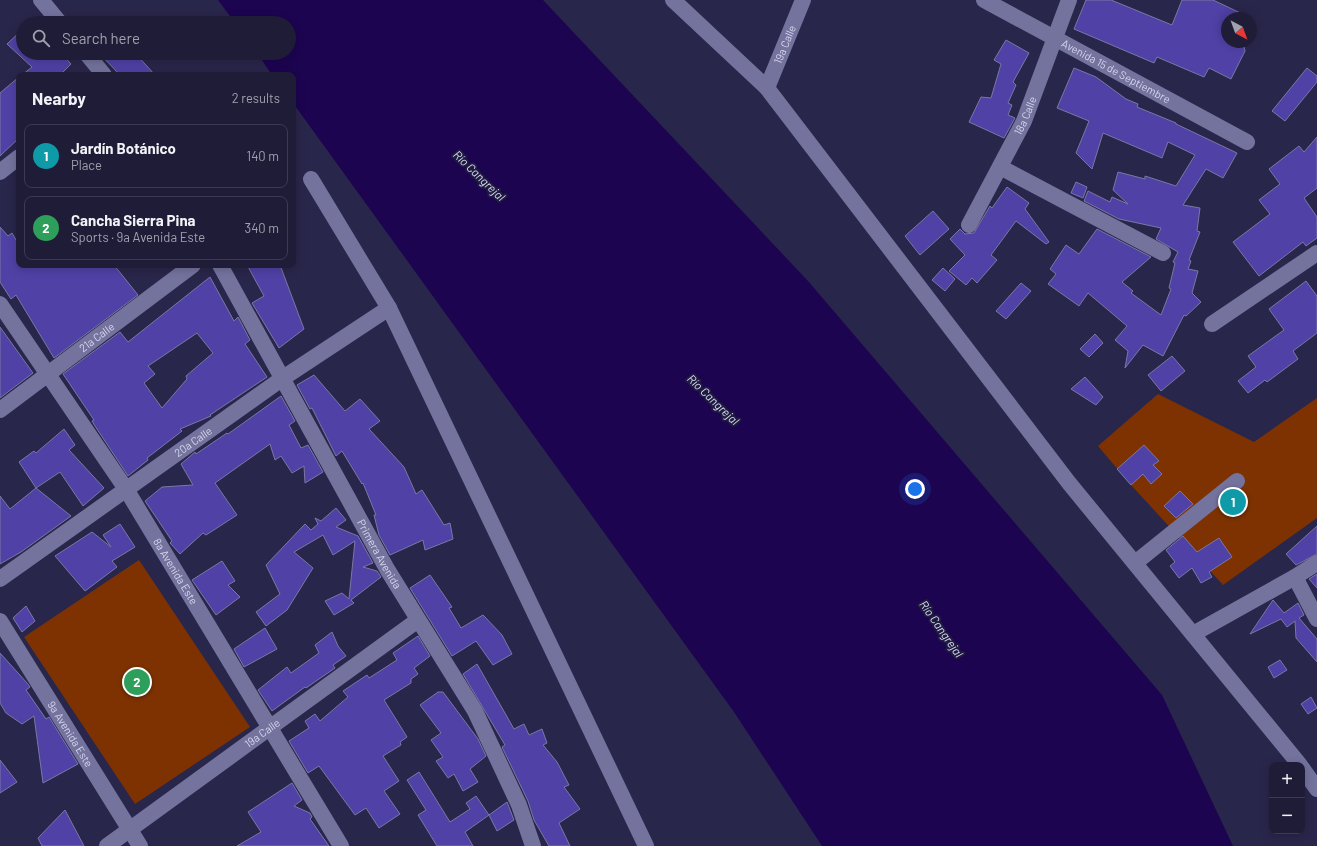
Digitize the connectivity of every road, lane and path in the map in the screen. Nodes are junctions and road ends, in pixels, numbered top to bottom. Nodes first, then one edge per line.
1 (41, 0) edge
2 (673, 0) edge
3 (803, 0) edge
4 (984, 0) edge
5 (1069, 0) edge
6 (54, 16) edge
7 (1055, 40) junction
8 (92, 60) edge
9 (102, 72) edge
10 (767, 88) junction
11 (1247, 142) dead end
12 (16, 159) edge
13 (1000, 167) junction
14 (0, 172) edge
15 (311, 179) dead end
16 (969, 225) dead end
17 (1163, 253) dead end
18 (1317, 253) edge
19 (189, 268) edge
20 (222, 268) edge
21 (0, 304) edge
22 (389, 308) junction
23 (1212, 324) dead end
24 (49, 374) junction
25 (283, 378) junction
26 (0, 410) edge
27 (1237, 481) dead end
28 (126, 489) junction
29 (1135, 563) junction
30 (1317, 563) edge
31 (1295, 577) junction
32 (0, 579) edge
33 (1317, 619) edge
34 (418, 620) junction
35 (0, 621) edge
36 (1193, 634) junction
37 (270, 729) junction
38 (1298, 762) edge
39 (1305, 772) edge
40 (1317, 789) edge
41 (130, 829) junction
42 (531, 845) edge
43 (107, 846) edge
44 (140, 846) edge
45 (341, 846) edge
46 (646, 846) edge

1 - 6 street
2 - 10 street
3 - 10 street, 19a Calle
4 - 7 street, Avenida 15 de Septiembre
5 - 7 street, 18a Calle
7 - 11 street, Avenida 15 de Septiembre
7 - 13 street, 18a Calle
8 - 9 street
10 - 29 street
12 - 14 street
13 - 16 street, 18a Calle
13 - 17 street
15 - 22 street
18 - 23 street
19 - 24 street, 21a Calle
20 - 25 street, Primera Avenida
21 - 24 street, 8a Avenida Este
22 - 25 street, 20a Calle
22 - 46 street
24 - 26 street, 21a Calle
24 - 28 street, 8a Avenida Este
25 - 28 street, 20a Calle
25 - 34 street, Primera Avenida
27 - 29 street
28 - 32 street, 20a Calle
28 - 37 street, 8a Avenida Este
29 - 36 street
30 - 31 street
31 - 33 street
31 - 36 street
34 - 37 street, 19a Calle
34 - 42 street, Primera Avenida
35 - 41 street, 9a Avenida Este
36 - 38 street
37 - 41 street, 19a Calle
37 - 45 street, 8a Avenida Este
39 - 40 street
41 - 43 street, 19a Calle
41 - 44 street, 9a Avenida Este

